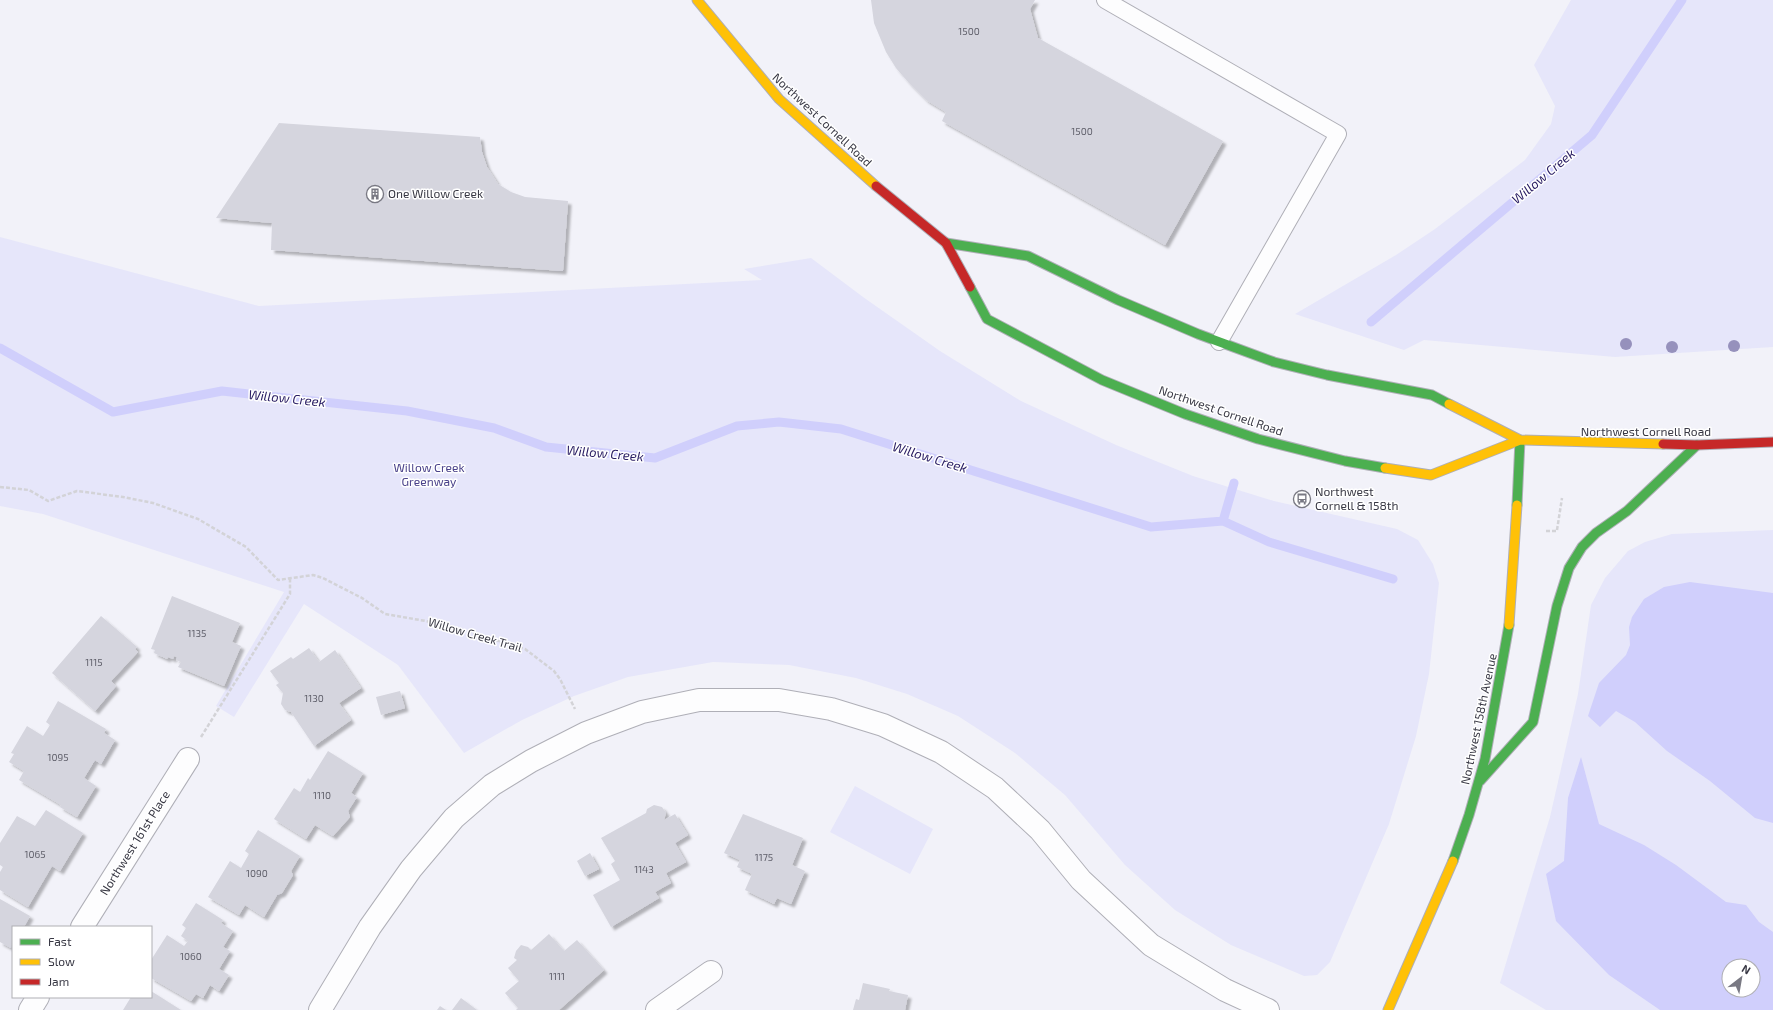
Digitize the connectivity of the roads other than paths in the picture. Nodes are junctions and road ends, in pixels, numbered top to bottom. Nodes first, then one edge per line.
1 (697, 0) edge
2 (1105, 0) edge
3 (946, 243) junction
4 (1220, 342) junction
5 (1520, 440) junction
6 (1773, 442) edge
7 (1697, 445) junction
8 (188, 759) road end
9 (1479, 782) junction
10 (83, 926) edge
11 (711, 972) dead end
12 (37, 998) edge
13 (30, 1010) edge
14 (320, 1010) edge
15 (657, 1010) edge
16 (1268, 1010) edge
17 (1388, 1010) edge

1 - 3 main road, Northwest Cornell Road
2 - 4 lane
3 - 4 main road, Northwest Cornell Road
3 - 5 main road, Northwest Cornell Road
4 - 5 main road, Northwest Cornell Road
5 - 7 main road, Northwest Cornell Road
5 - 9 main road, Northwest 158th Avenue
6 - 7 main road, Northwest Cornell Road
7 - 9 main road
8 - 10 street, Northwest 161st Place
9 - 17 main road, Northwest 158th Avenue
11 - 15 street
12 - 13 street
14 - 16 street

